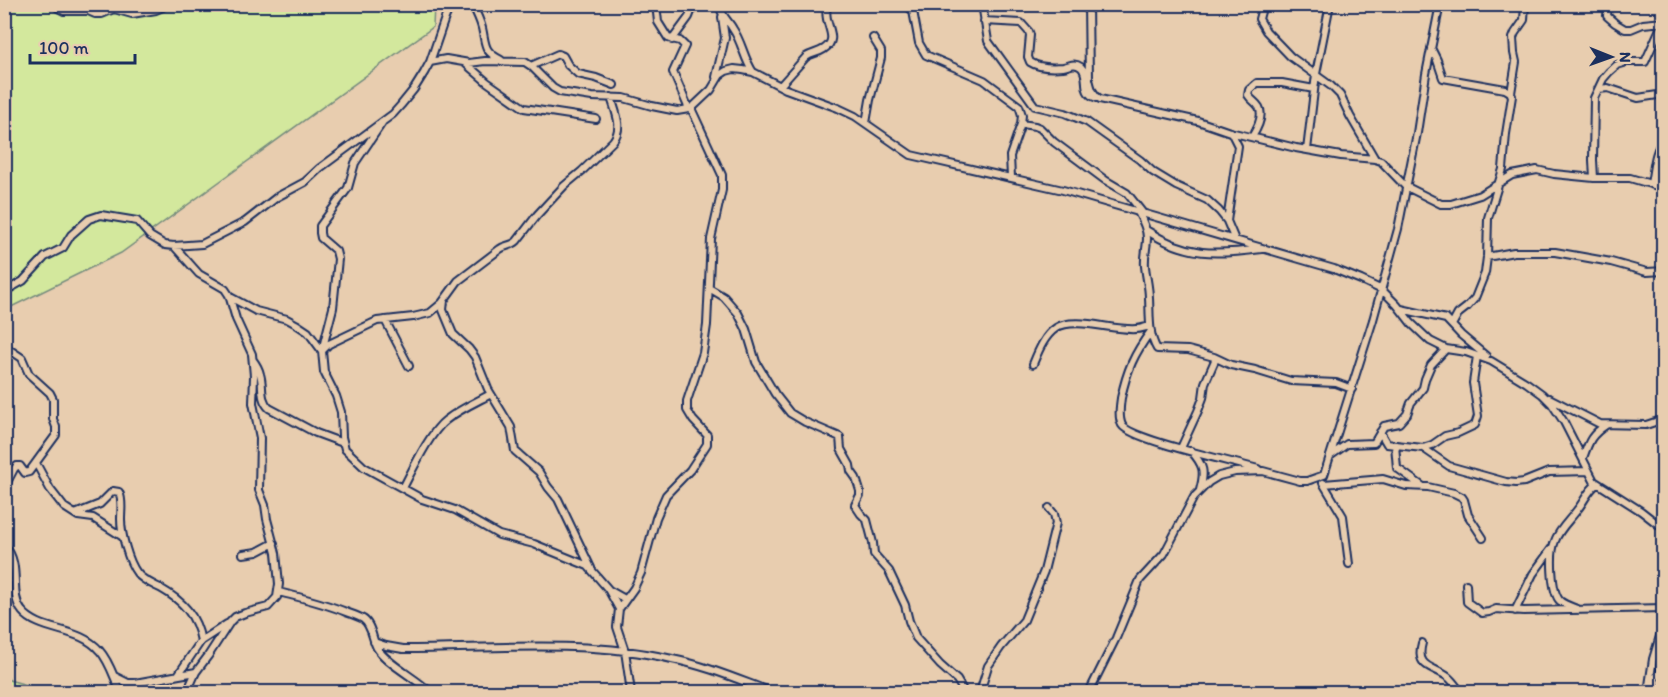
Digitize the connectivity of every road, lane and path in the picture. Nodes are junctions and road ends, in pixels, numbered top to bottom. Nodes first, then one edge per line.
1 (56, 4) edge
2 (165, 4) edge
3 (451, 4) edge
4 (472, 4) edge
5 (656, 4) edge
6 (694, 4) edge
7 (719, 4) edge
8 (827, 4) edge
9 (905, 4) edge
10 (982, 4) edge
11 (1088, 4) edge
12 (1263, 4) edge
13 (1440, 4) edge
14 (1525, 4) edge
15 (1608, 4) edge
16 (1328, 5) edge
17 (722, 16) junction
18 (984, 21) junction
19 (1663, 22) edge
20 (873, 38) dead end
21 (672, 40) junction
22 (1431, 47) junction
23 (504, 61) junction
24 (430, 62) junction
25 (465, 62) junction
26 (531, 66) junction
27 (753, 72) junction
28 (1316, 74) junction
29 (716, 82) junction
30 (614, 85) dead end
31 (781, 85) junction
32 (1314, 89) junction
33 (1599, 89) junction
34 (1511, 93) junction
35 (1664, 94) edge
36 (610, 97) junction
37 (1103, 99) junction
38 (690, 109) junction
39 (596, 119) dead end
40 (382, 123) junction
41 (866, 123) junction
42 (1021, 124) junction
43 (1230, 132) junction
44 (1252, 138) junction
45 (1664, 140) edge
46 (1306, 150) junction
47 (1375, 159) junction
48 (1011, 177) junction
49 (1594, 178) junction
50 (1651, 183) junction
51 (1497, 185) junction
52 (1405, 186) junction
53 (1664, 188) edge
54 (1140, 212) junction
55 (1227, 221) junction
56 (1146, 230) junction
57 (1235, 240) junction
58 (174, 246) junction
59 (1265, 248) junction
60 (1487, 257) junction
61 (1664, 271) edge
62 (709, 288) junction
63 (1382, 290) junction
64 (4, 292) edge
65 (230, 297) junction
66 (444, 300) junction
67 (1400, 309) junction
68 (384, 320) junction
69 (1452, 325) junction
70 (1150, 328) junction
71 (4, 343) edge
72 (1446, 350) junction
73 (322, 351) junction
74 (1477, 356) junction
75 (1216, 358) junction
76 (253, 360) junction
77 (1491, 361) junction
78 (1033, 364) dead end
79 (409, 366) dead end
80 (1352, 389) junction
81 (491, 394) junction
82 (1542, 394) junction
83 (1664, 419) edge
84 (1606, 425) junction
85 (1380, 432) junction
86 (343, 443) junction
87 (1395, 445) junction
88 (1181, 448) junction
89 (1423, 448) junction
90 (1190, 451) junction
91 (1330, 456) junction
92 (1583, 458) junction
93 (36, 463) junction
94 (1263, 471) junction
95 (1589, 471) junction
96 (1322, 481) junction
97 (5, 484) edge
98 (1597, 484) junction
99 (1423, 487) junction
100 (403, 488) junction
101 (1200, 491) junction
102 (1049, 508) dead end
103 (75, 514) junction
104 (1664, 529) edge
105 (123, 537) junction
106 (1483, 538) dead end
107 (274, 543) junction
108 (4, 545) edge
109 (1553, 547) junction
110 (243, 554) dead end
111 (1349, 564) dead end
112 (591, 568) junction
113 (1466, 584) dead end
114 (608, 590) junction
115 (279, 592) junction
116 (625, 599) junction
117 (1664, 608) edge
118 (619, 609) junction
119 (1515, 610) junction
120 (1581, 610) junction
121 (230, 622) junction
122 (1664, 623) edge
123 (201, 641) junction
124 (374, 642) junction
125 (1422, 643) dead end
126 (626, 651) junction
127 (1664, 671) edge
128 (196, 672) junction
129 (178, 675) junction
130 (113, 676) junction
131 (1654, 679) junction
132 (1649, 689) edge
133 (120, 693) edge
134 (187, 693) edge
135 (430, 693) edge
136 (631, 693) edge
137 (772, 693) edge
138 (964, 693) edge
139 (980, 693) edge
140 (1089, 693) edge
141 (1461, 693) edge
142 (1660, 693) edge

1 - 2 street
3 - 24 street
4 - 23 street
5 - 21 street
6 - 21 street
7 - 17 street
8 - 31 street
9 - 42 street
10 - 18 street
11 - 37 street
12 - 28 street
13 - 22 street
14 - 34 street
15 - 19 street
16 - 28 street
17 - 27 street
17 - 29 street
18 - 37 street
18 - 55 street
19 - 33 street
20 - 41 street
21 - 38 street
22 - 34 street
22 - 52 street
23 - 25 street
23 - 26 street
24 - 25 street
24 - 40 street
25 - 39 street
26 - 30 street
26 - 36 street
27 - 29 street
27 - 31 street
28 - 32 street
28 - 47 street
29 - 38 street
31 - 41 street
32 - 44 street
32 - 46 street
33 - 35 street
33 - 49 street
34 - 51 street
36 - 38 street
36 - 66 street
37 - 43 street
38 - 62 street
40 - 58 street
40 - 73 street
41 - 48 street
42 - 48 street
42 - 54 street
43 - 44 street
43 - 55 street
44 - 46 street
45 - 50 street
46 - 47 street
47 - 52 street
48 - 54 street
49 - 50 street
49 - 51 street
50 - 53 street
51 - 52 street
51 - 60 street
52 - 63 street
54 - 56 street
54 - 57 street
55 - 57 street
56 - 59 street
56 - 70 street
57 - 59 street
58 - 64 street
58 - 65 street
59 - 63 street
60 - 61 street
60 - 69 street
62 - 116 street
62 - 138 street
63 - 67 street
63 - 80 street
65 - 73 street
65 - 76 street
66 - 68 street
66 - 81 street
67 - 69 street
67 - 72 street
68 - 73 street
68 - 79 street
69 - 77 street
70 - 75 street
70 - 78 street
70 - 88 street
71 - 93 street
72 - 74 street
72 - 85 street
73 - 86 street
74 - 77 street
74 - 89 street
75 - 80 street
75 - 88 street
76 - 86 street
76 - 107 street
77 - 82 street
80 - 91 street
81 - 100 street
81 - 112 street
82 - 84 street
82 - 92 street
83 - 84 street
84 - 92 street
85 - 87 street
85 - 91 street
86 - 100 street
87 - 89 street
87 - 99 street
88 - 90 street
89 - 95 street
90 - 94 street
90 - 101 street
91 - 96 street
92 - 95 street
93 - 97 street
93 - 103 street
94 - 96 street
94 - 101 street
95 - 98 street
96 - 99 street
96 - 111 street
98 - 104 street
98 - 109 street
99 - 106 street
100 - 112 street
101 - 140 street
102 - 139 street
103 - 105 street
103 - 105 street
105 - 123 street
107 - 110 street
107 - 115 street
108 - 130 street
109 - 119 street
109 - 120 street
112 - 114 street
113 - 119 street
114 - 116 street
114 - 118 street
115 - 121 street
115 - 124 street
116 - 118 street
117 - 120 street
118 - 126 street
119 - 120 street
121 - 123 street
121 - 128 street
122 - 132 street
123 - 129 street
124 - 126 street
124 - 135 street
125 - 141 street
126 - 136 street
126 - 137 street
127 - 131 street
128 - 129 street
128 - 134 street
129 - 130 street
130 - 133 street
131 - 132 street
131 - 142 street

